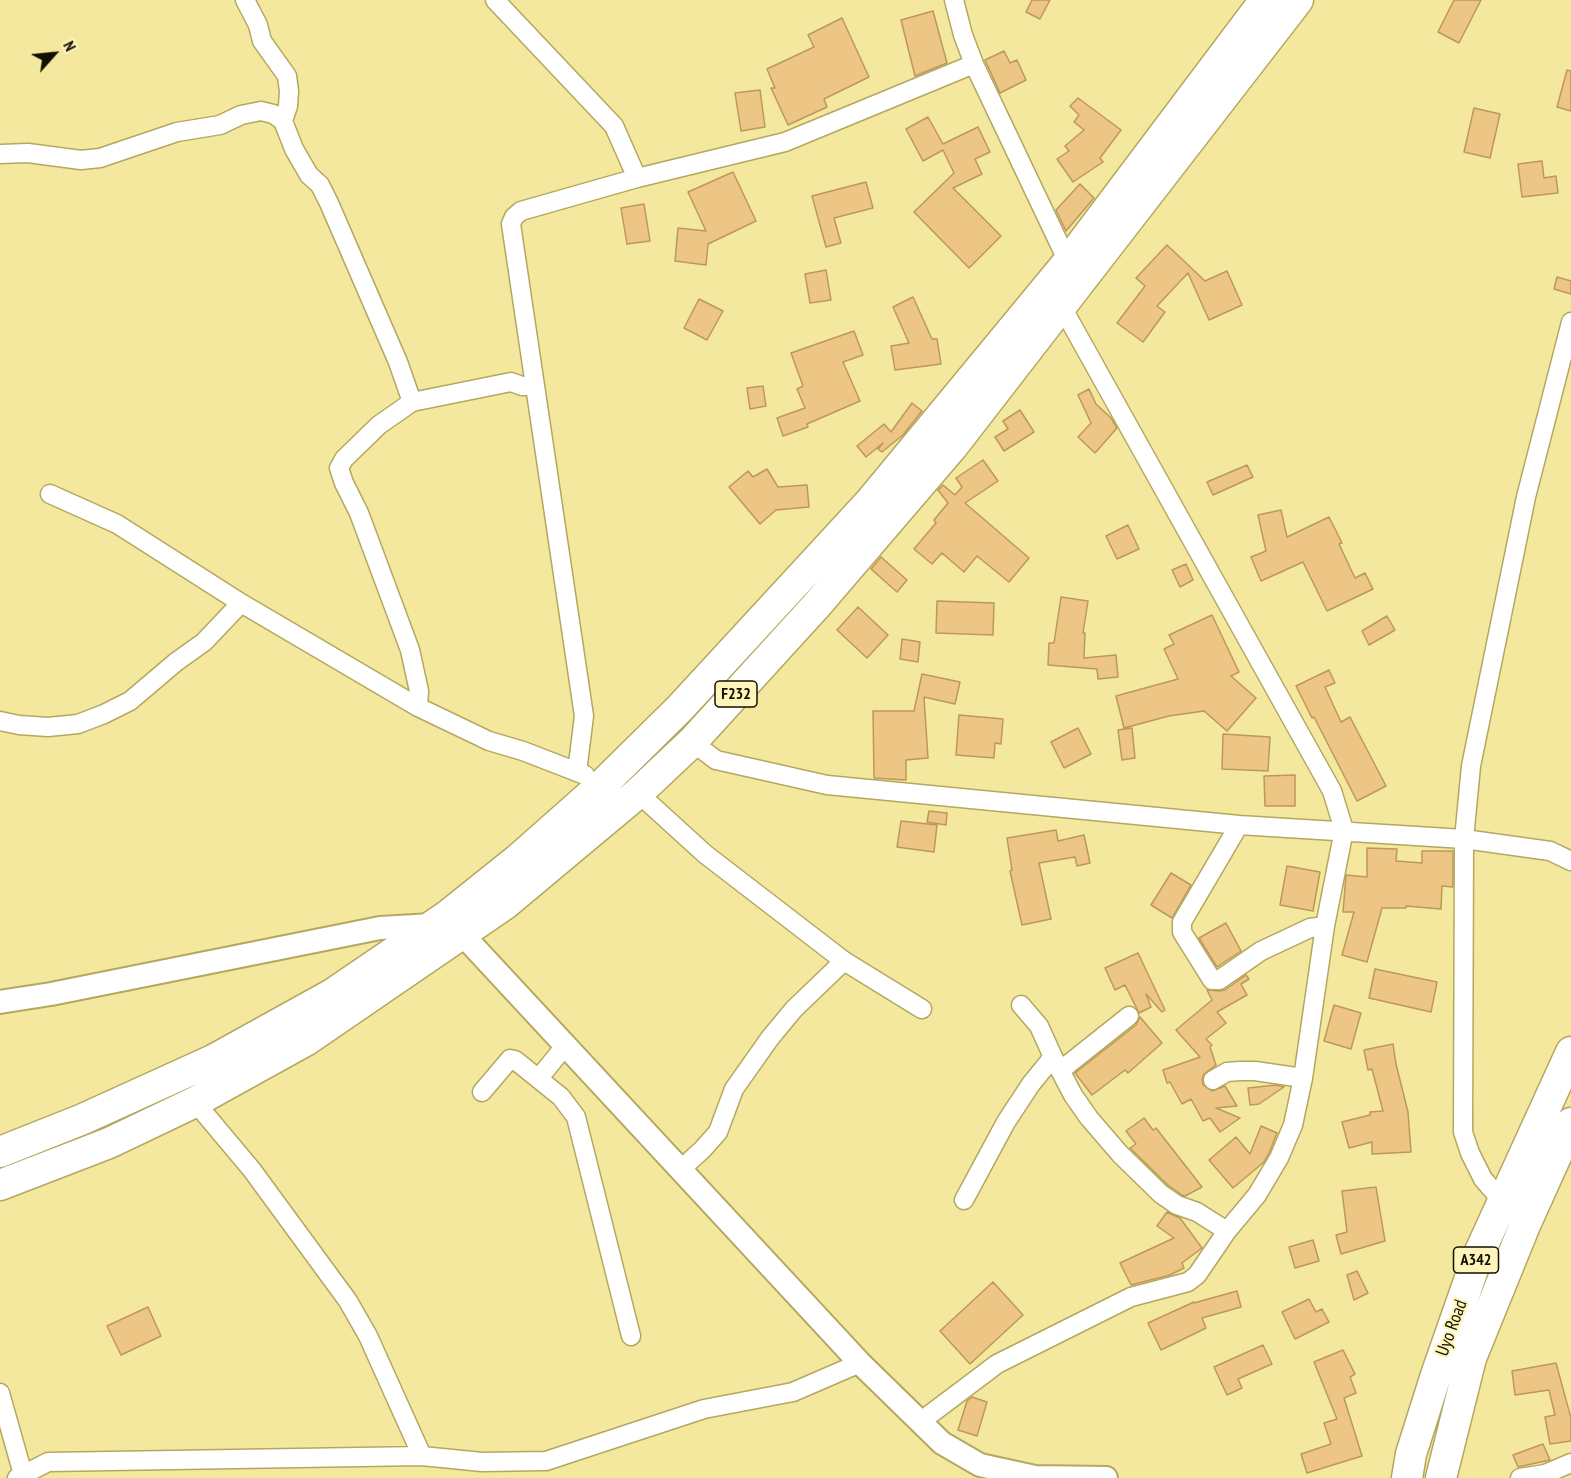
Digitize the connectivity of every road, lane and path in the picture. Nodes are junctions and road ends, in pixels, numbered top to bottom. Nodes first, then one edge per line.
1 (245, 0) edge
2 (495, 0) edge
3 (954, 0) edge
4 (1265, 0) edge
5 (1298, 0) edge
6 (974, 64) junction
7 (283, 121) junction
8 (0, 154) edge
9 (637, 178) junction
10 (1068, 262) junction
11 (1062, 307) junction
12 (1571, 322) edge
13 (535, 386) junction
14 (412, 402) junction
15 (50, 494) dead end
16 (241, 603) junction
17 (418, 707) junction
18 (0, 721) edge
19 (692, 742) junction
20 (577, 772) junction
21 (604, 783) junction
22 (638, 793) junction
23 (1239, 825) junction
24 (1344, 830) junction
25 (1464, 839) junction
26 (1571, 844) edge
27 (1550, 851) junction
28 (1571, 861) edge
29 (432, 926) junction
30 (1325, 926) junction
31 (462, 934) junction
32 (844, 961) junction
33 (0, 1002) edge
34 (1021, 1005) dead end
35 (922, 1009) dead end
36 (1129, 1016) dead end
37 (565, 1046) junction
38 (1571, 1052) edge
39 (1057, 1064) junction
40 (539, 1078) junction
41 (1303, 1078) junction
42 (1213, 1080) dead end
43 (482, 1092) dead end
44 (195, 1102) junction
45 (1571, 1123) edge
46 (0, 1152) edge
47 (681, 1169) junction
48 (0, 1185) edge
49 (964, 1200) dead end
50 (1503, 1202) junction
51 (1227, 1231) junction
52 (631, 1336) dead end
53 (860, 1363) junction
54 (0, 1393) edge
55 (920, 1422) junction
56 (422, 1456) junction
57 (1571, 1462) edge
58 (22, 1477) edge
59 (1034, 1478) edge
60 (1106, 1478) edge
61 (1407, 1478) edge
62 (1441, 1478) edge
63 (1520, 1478) edge

1 - 7 street
2 - 9 street
3 - 6 street
4 - 10 highway, F232
5 - 11 highway, F232
6 - 9 street
6 - 10 street
7 - 8 street
7 - 14 street
9 - 13 street
10 - 21 highway, F232
11 - 19 highway, F232
11 - 24 street
12 - 25 street
13 - 14 street
13 - 20 street
14 - 17 street
15 - 16 street
16 - 17 street
16 - 18 street
17 - 20 street
19 - 22 highway, F232
19 - 23 street
20 - 21 street
21 - 29 highway, F232
22 - 31 highway, F232
22 - 32 street
23 - 24 street
23 - 30 street
24 - 25 street
24 - 30 street
25 - 27 street
25 - 50 street
26 - 27 street
27 - 28 street
29 - 31 street
29 - 33 street
29 - 46 highway, F232
30 - 41 street
31 - 37 street
31 - 44 highway, F232
32 - 35 street
32 - 47 street
34 - 39 street
36 - 39 street
37 - 40 street
37 - 47 street
38 - 50 highway, Uyo Road / A342
39 - 49 street
39 - 51 street
40 - 43 street
40 - 52 street
41 - 42 street
41 - 51 street
44 - 48 highway, F232
44 - 56 street
45 - 62 highway, Uyo Road / A342
47 - 53 street
50 - 61 highway, Uyo Road / A342
51 - 55 street
53 - 55 street
53 - 56 street
54 - 58 street
55 - 59 street
56 - 58 street
57 - 63 street
59 - 60 street

